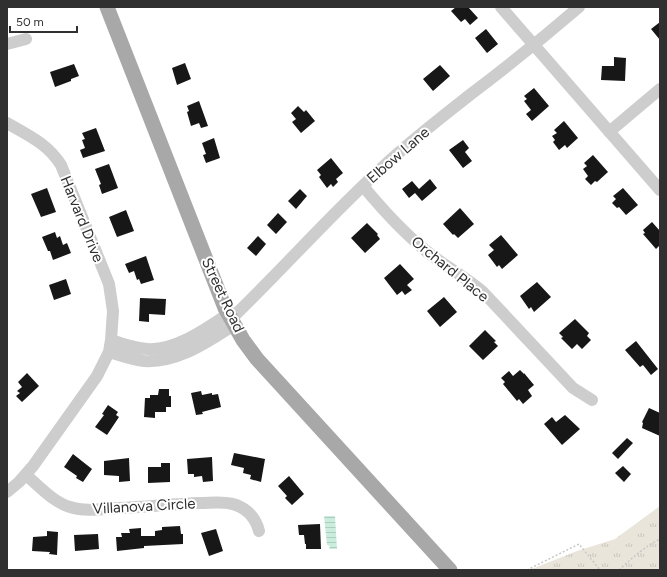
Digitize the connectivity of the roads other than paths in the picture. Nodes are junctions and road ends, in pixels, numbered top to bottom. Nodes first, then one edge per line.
1 (108, 7) edge
2 (500, 7) edge
3 (579, 7) edge
4 (26, 39) dead end
5 (7, 44) edge
6 (534, 45) junction
7 (660, 89) edge
8 (7, 123) edge
9 (609, 132) junction
10 (363, 186) junction
11 (660, 190) edge
12 (231, 319) junction
13 (110, 346) junction
14 (592, 400) dead end
15 (26, 475) junction
16 (7, 492) edge
17 (259, 531) dead end
18 (450, 570) edge

1 - 12 main road, Street Road
2 - 6 street
3 - 6 street, Elbow Lane
4 - 5 street
6 - 9 street
6 - 10 street, Elbow Lane
7 - 9 street
8 - 13 street, Harvard Drive
9 - 11 street
10 - 12 street, Elbow Lane
10 - 14 street, Orchard Place
12 - 13 street
12 - 18 main road, Street Road
13 - 15 street, Harvard Drive
15 - 16 street, Harvard Drive
15 - 17 street, Villanova Circle

